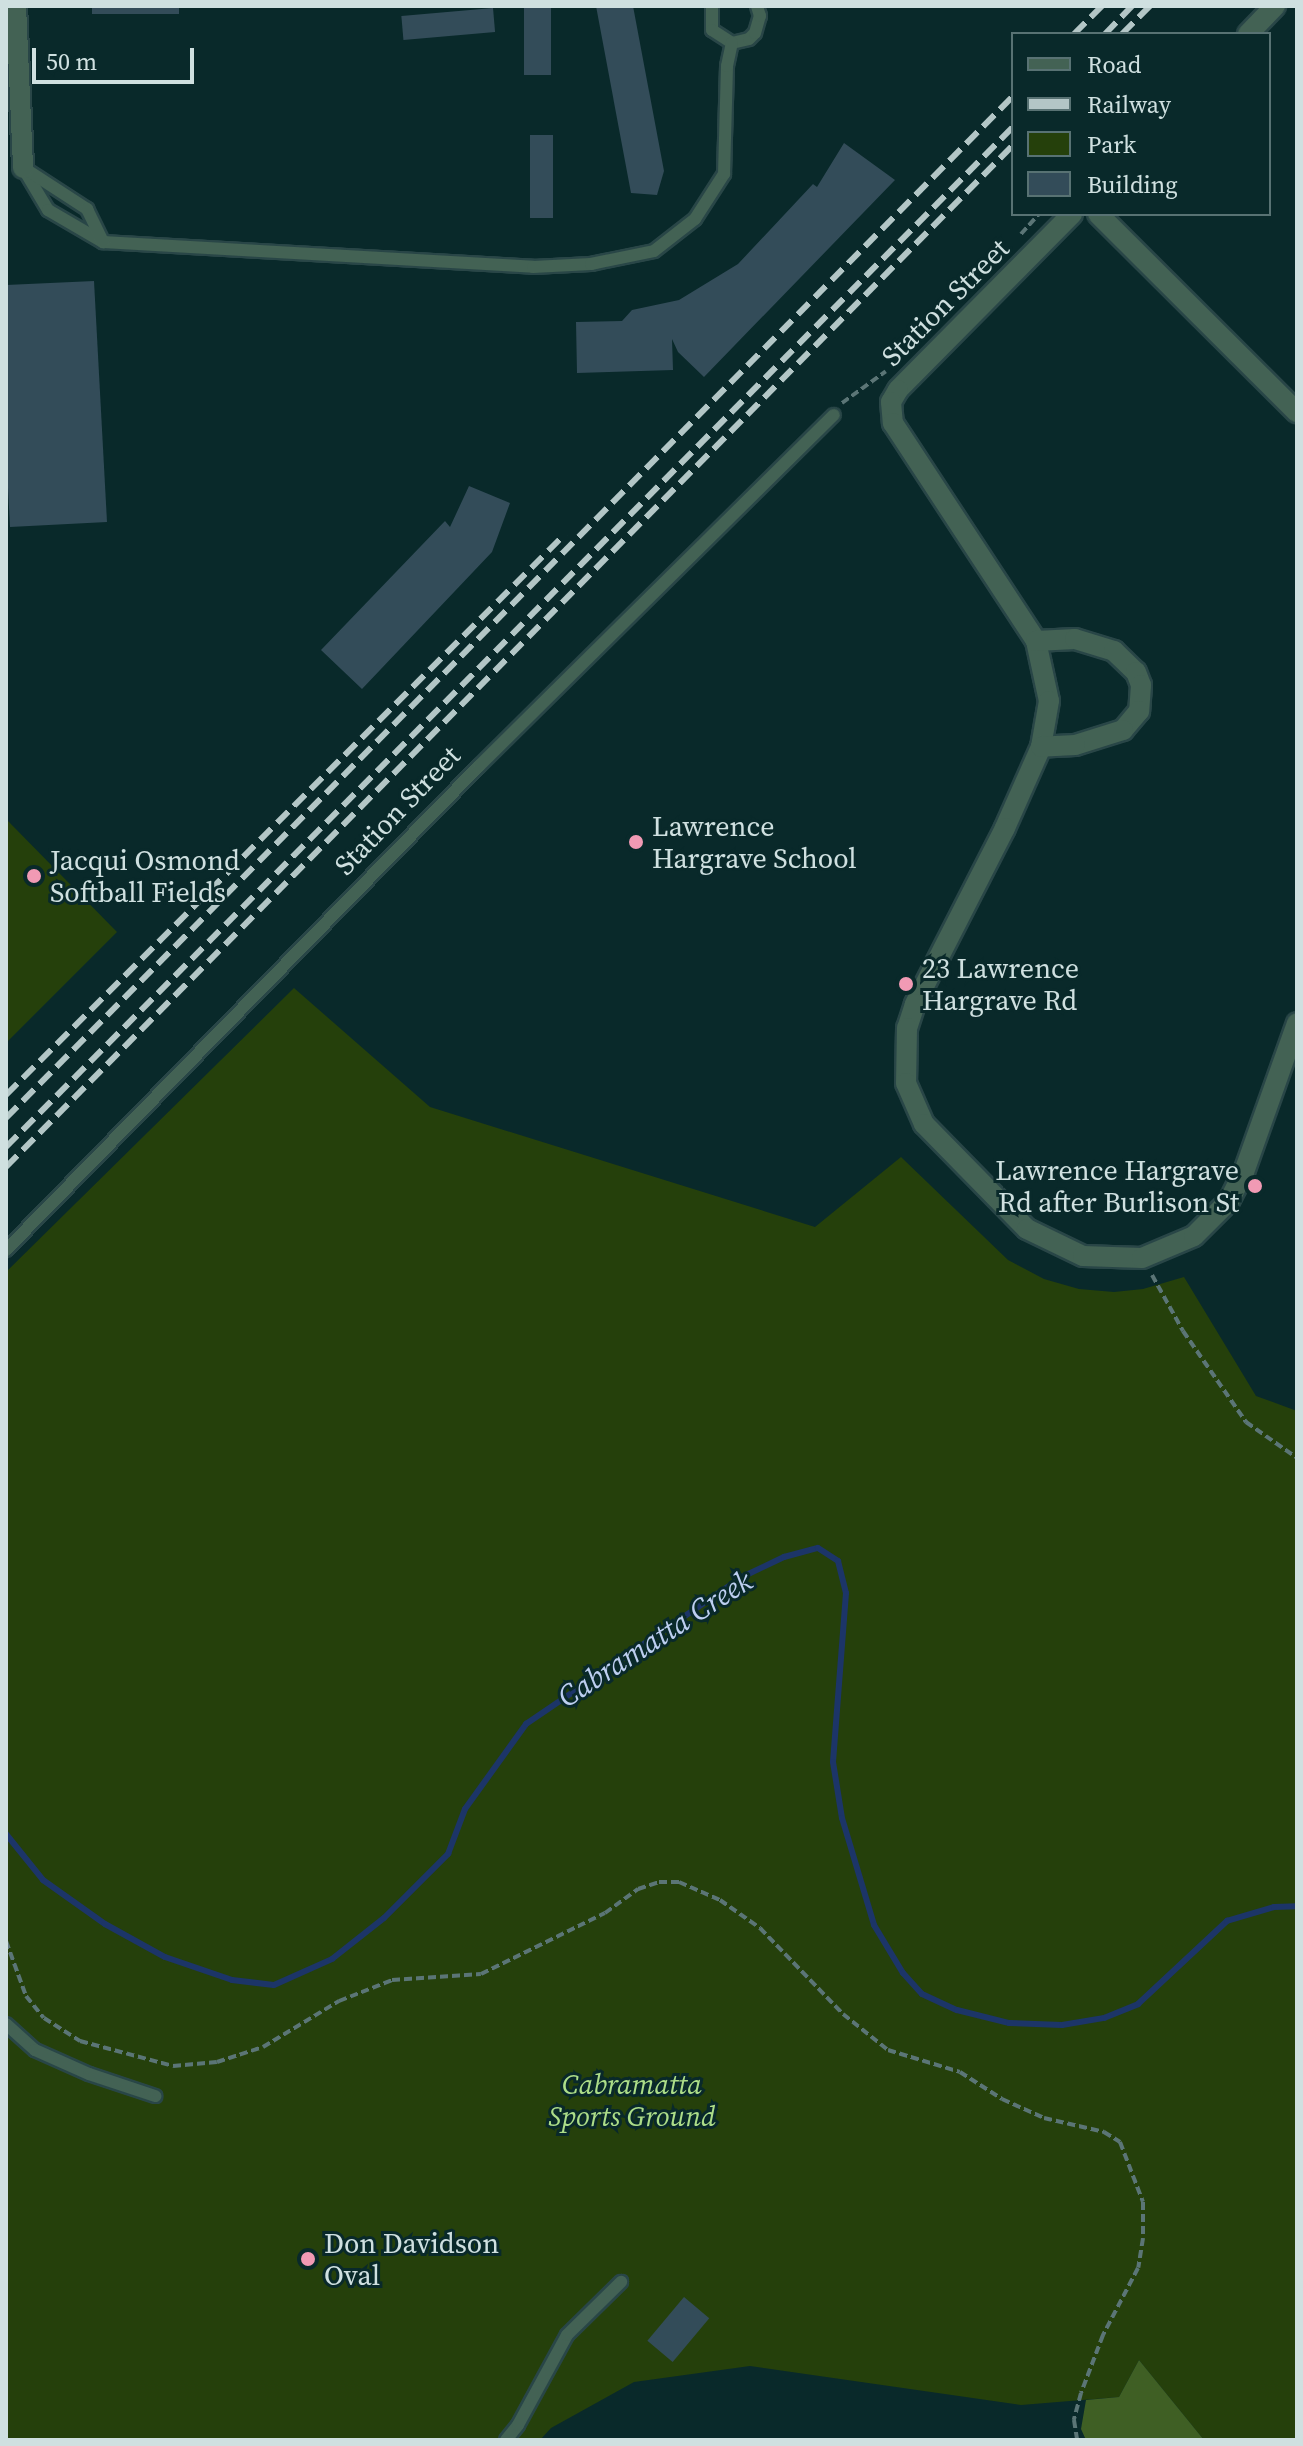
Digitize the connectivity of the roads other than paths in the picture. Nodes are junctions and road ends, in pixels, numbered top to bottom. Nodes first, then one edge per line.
1 (16, 6) edge
2 (712, 6) edge
3 (757, 6) edge
4 (1275, 6) edge
5 (1250, 32) edge
6 (732, 43) junction
7 (23, 168) junction
8 (1070, 216) edge
9 (1100, 216) edge
10 (103, 242) junction
11 (1297, 412) edge
12 (834, 415) dead end
13 (1036, 641) junction
14 (1041, 747) junction
15 (1297, 1023) edge
16 (6, 1250) edge
17 (6, 2024) edge
18 (155, 2096) dead end
19 (621, 2282) dead end
20 (506, 2440) edge

1 - 7 street
2 - 6 lane
3 - 6 lane
4 - 5 street
6 - 10 lane
7 - 10 lane
7 - 10 lane
8 - 13 street, Station Street
9 - 11 street
12 - 16 lane, Station Street
13 - 14 street
13 - 14 street
14 - 15 street
17 - 18 lane
19 - 20 lane

